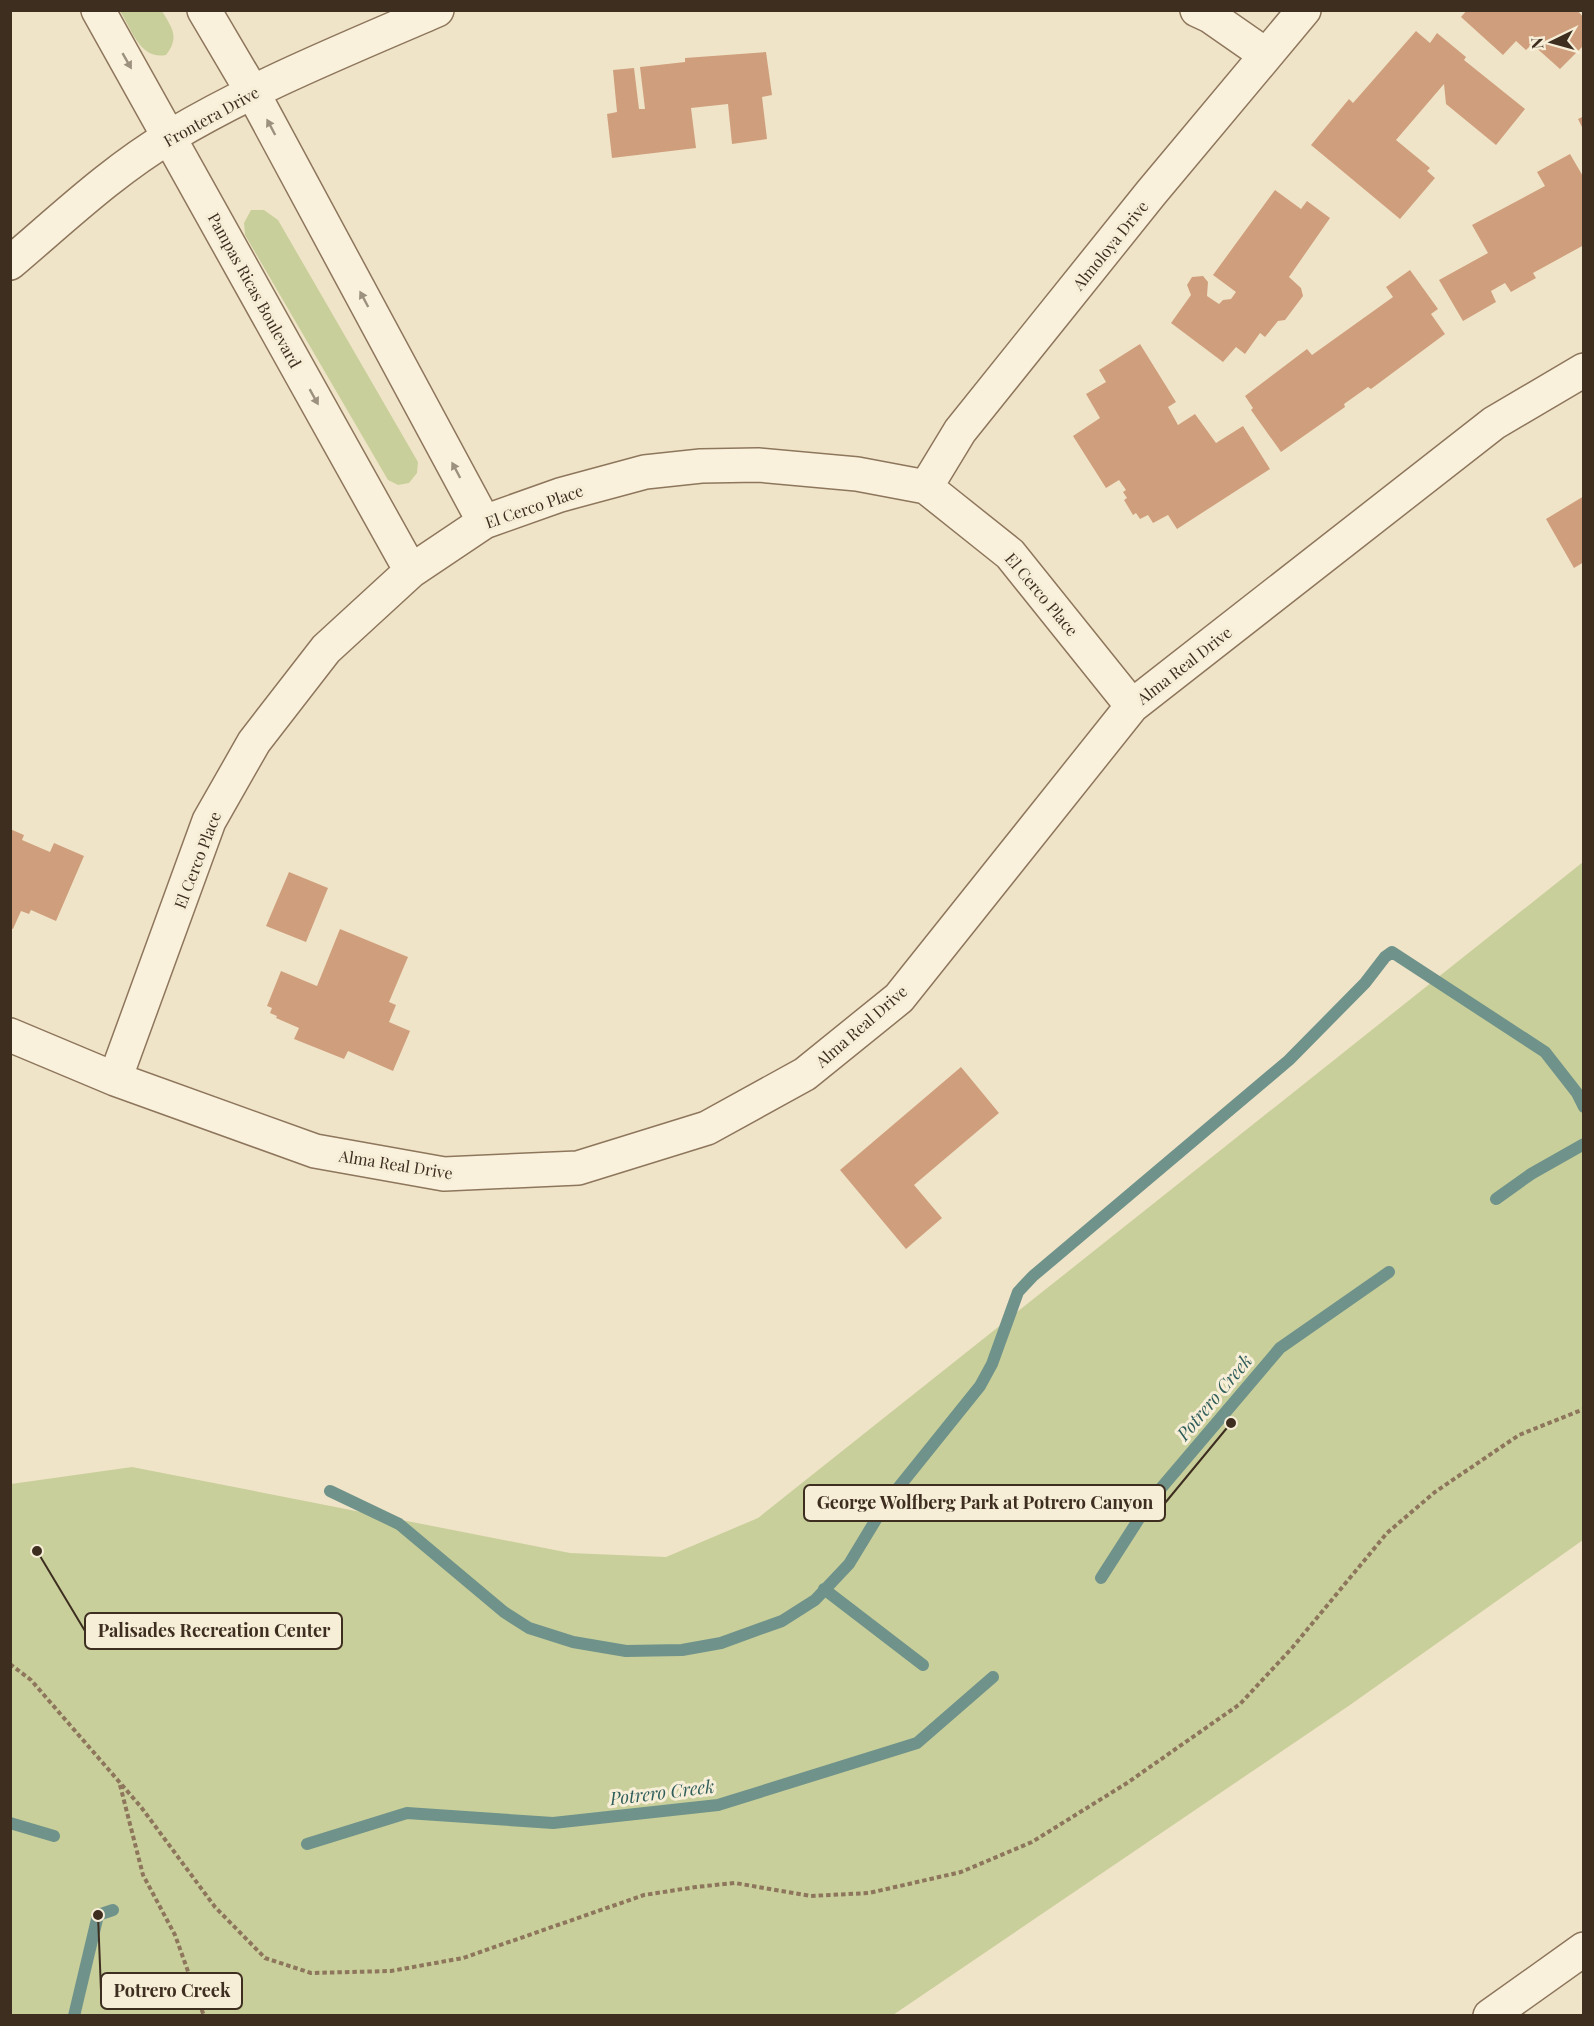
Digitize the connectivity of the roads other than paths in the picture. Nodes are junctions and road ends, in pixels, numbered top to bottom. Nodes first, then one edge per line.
1 (99, 10) edge
2 (204, 10) edge
3 (437, 10) edge
4 (1197, 10) edge
5 (1304, 10) edge
6 (1266, 55) junction
7 (253, 93) junction
8 (170, 137) junction
9 (10, 263) edge
10 (1584, 370) edge
11 (926, 487) junction
12 (484, 522) junction
13 (411, 571) junction
14 (1132, 706) junction
15 (10, 1035) edge
16 (115, 1078) junction
17 (1584, 1949) edge
18 (1490, 2016) edge

1 -> 8 street, Pampas Ricas Boulevard
2 - 7 street
3 - 7 street, Frontera Drive
4 - 6 street
5 - 6 street, Almoloya Drive
6 - 11 street, Almoloya Drive
7 - 8 street, Frontera Drive
12 -> 7 street
8 - 9 street, Frontera Drive
8 -> 13 street, Pampas Ricas Boulevard
10 - 14 street, Alma Real Drive
11 - 12 street, El Cerco Place
11 - 14 street, El Cerco Place
12 - 13 street, El Cerco Place
13 - 16 street, El Cerco Place
14 - 16 street, Alma Real Drive
15 - 16 street, Alma Real Drive
17 - 18 street

